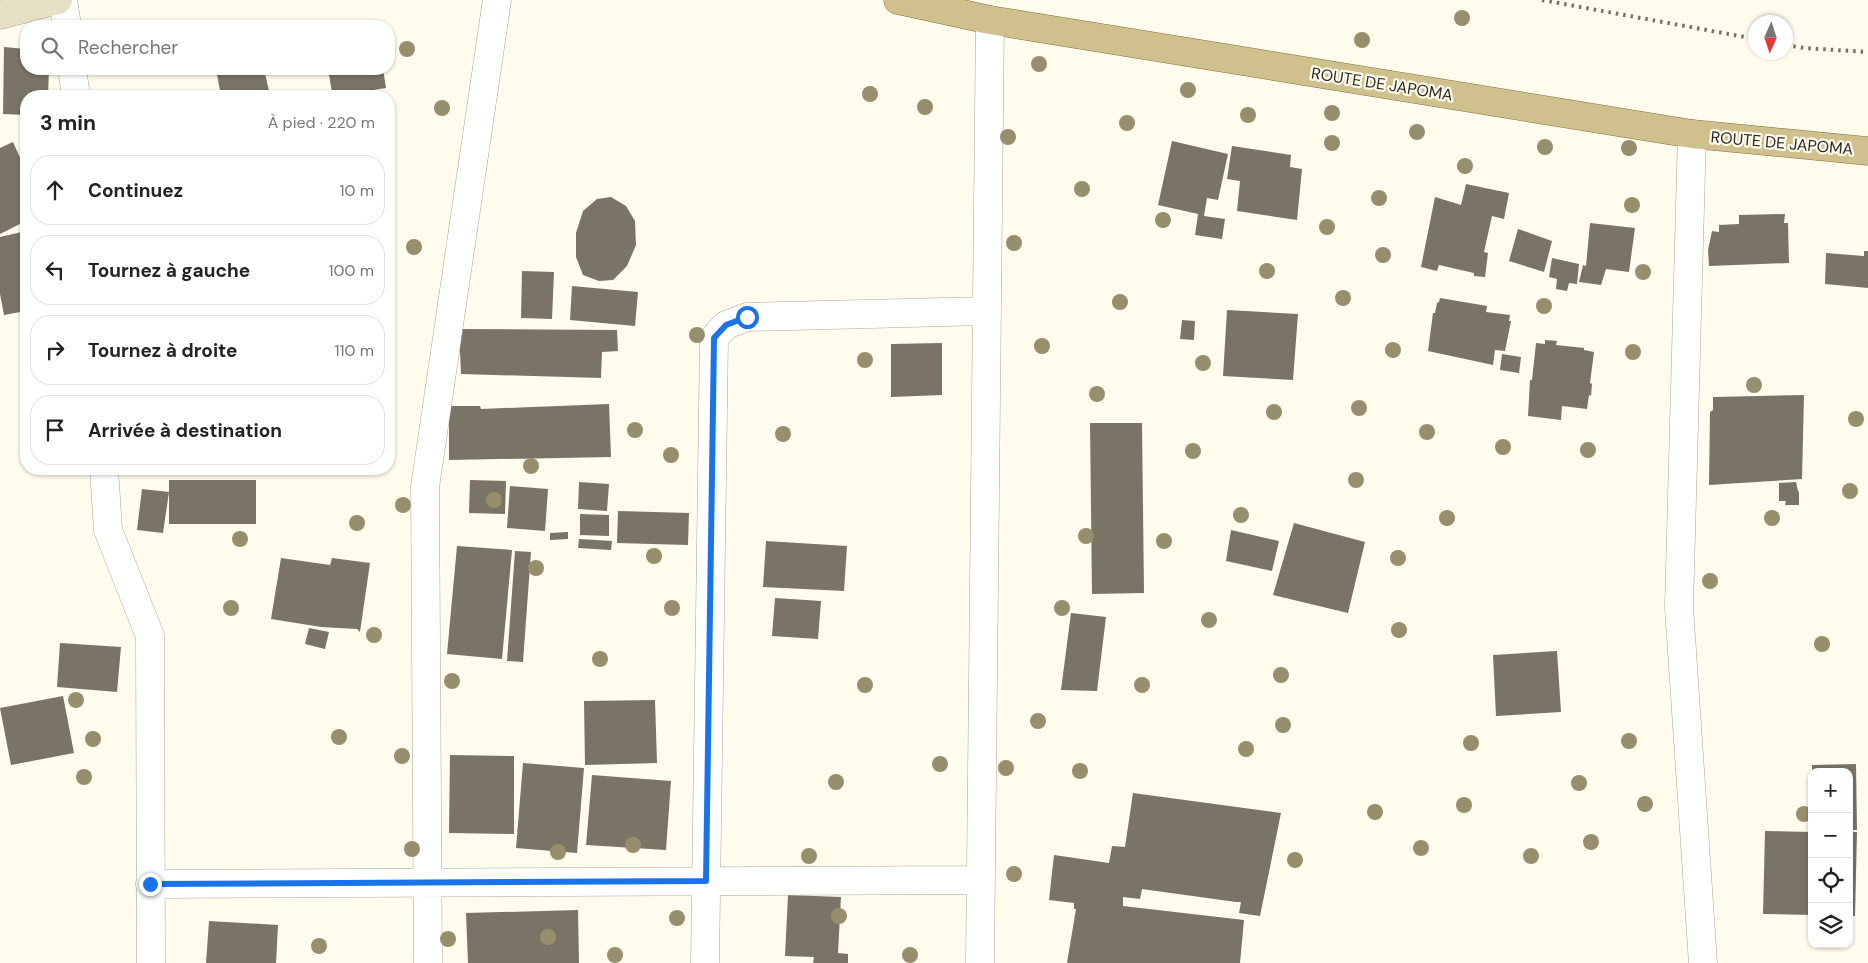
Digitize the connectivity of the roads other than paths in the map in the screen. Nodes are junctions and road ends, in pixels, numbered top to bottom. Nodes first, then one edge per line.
1 (58, 0) edge
2 (63, 0) edge
3 (498, 0) edge
4 (898, 0) edge
5 (0, 15) edge
6 (66, 20) edge
7 (990, 20) junction
8 (73, 75) edge
9 (75, 90) edge
10 (1692, 134) junction
11 (1868, 151) edge
12 (987, 311) junction
13 (104, 475) edge
14 (981, 880) junction
15 (706, 881) junction
16 (428, 882) junction
17 (150, 884) junction
18 (150, 963) edge
19 (428, 963) edge
20 (705, 963) edge
21 (980, 963) edge
22 (1703, 963) edge

1 - 5 main road
2 - 6 street
3 - 16 street
4 - 7 main road, ROUTE DE JAPOMA
7 - 10 main road, ROUTE DE JAPOMA
7 - 12 street
8 - 9 street
10 - 11 main road, ROUTE DE JAPOMA
10 - 22 street
12 - 14 street
12 - 15 street
13 - 17 street
14 - 15 street
14 - 21 street
15 - 16 street
15 - 20 street
16 - 17 street
16 - 19 street
17 - 18 street

